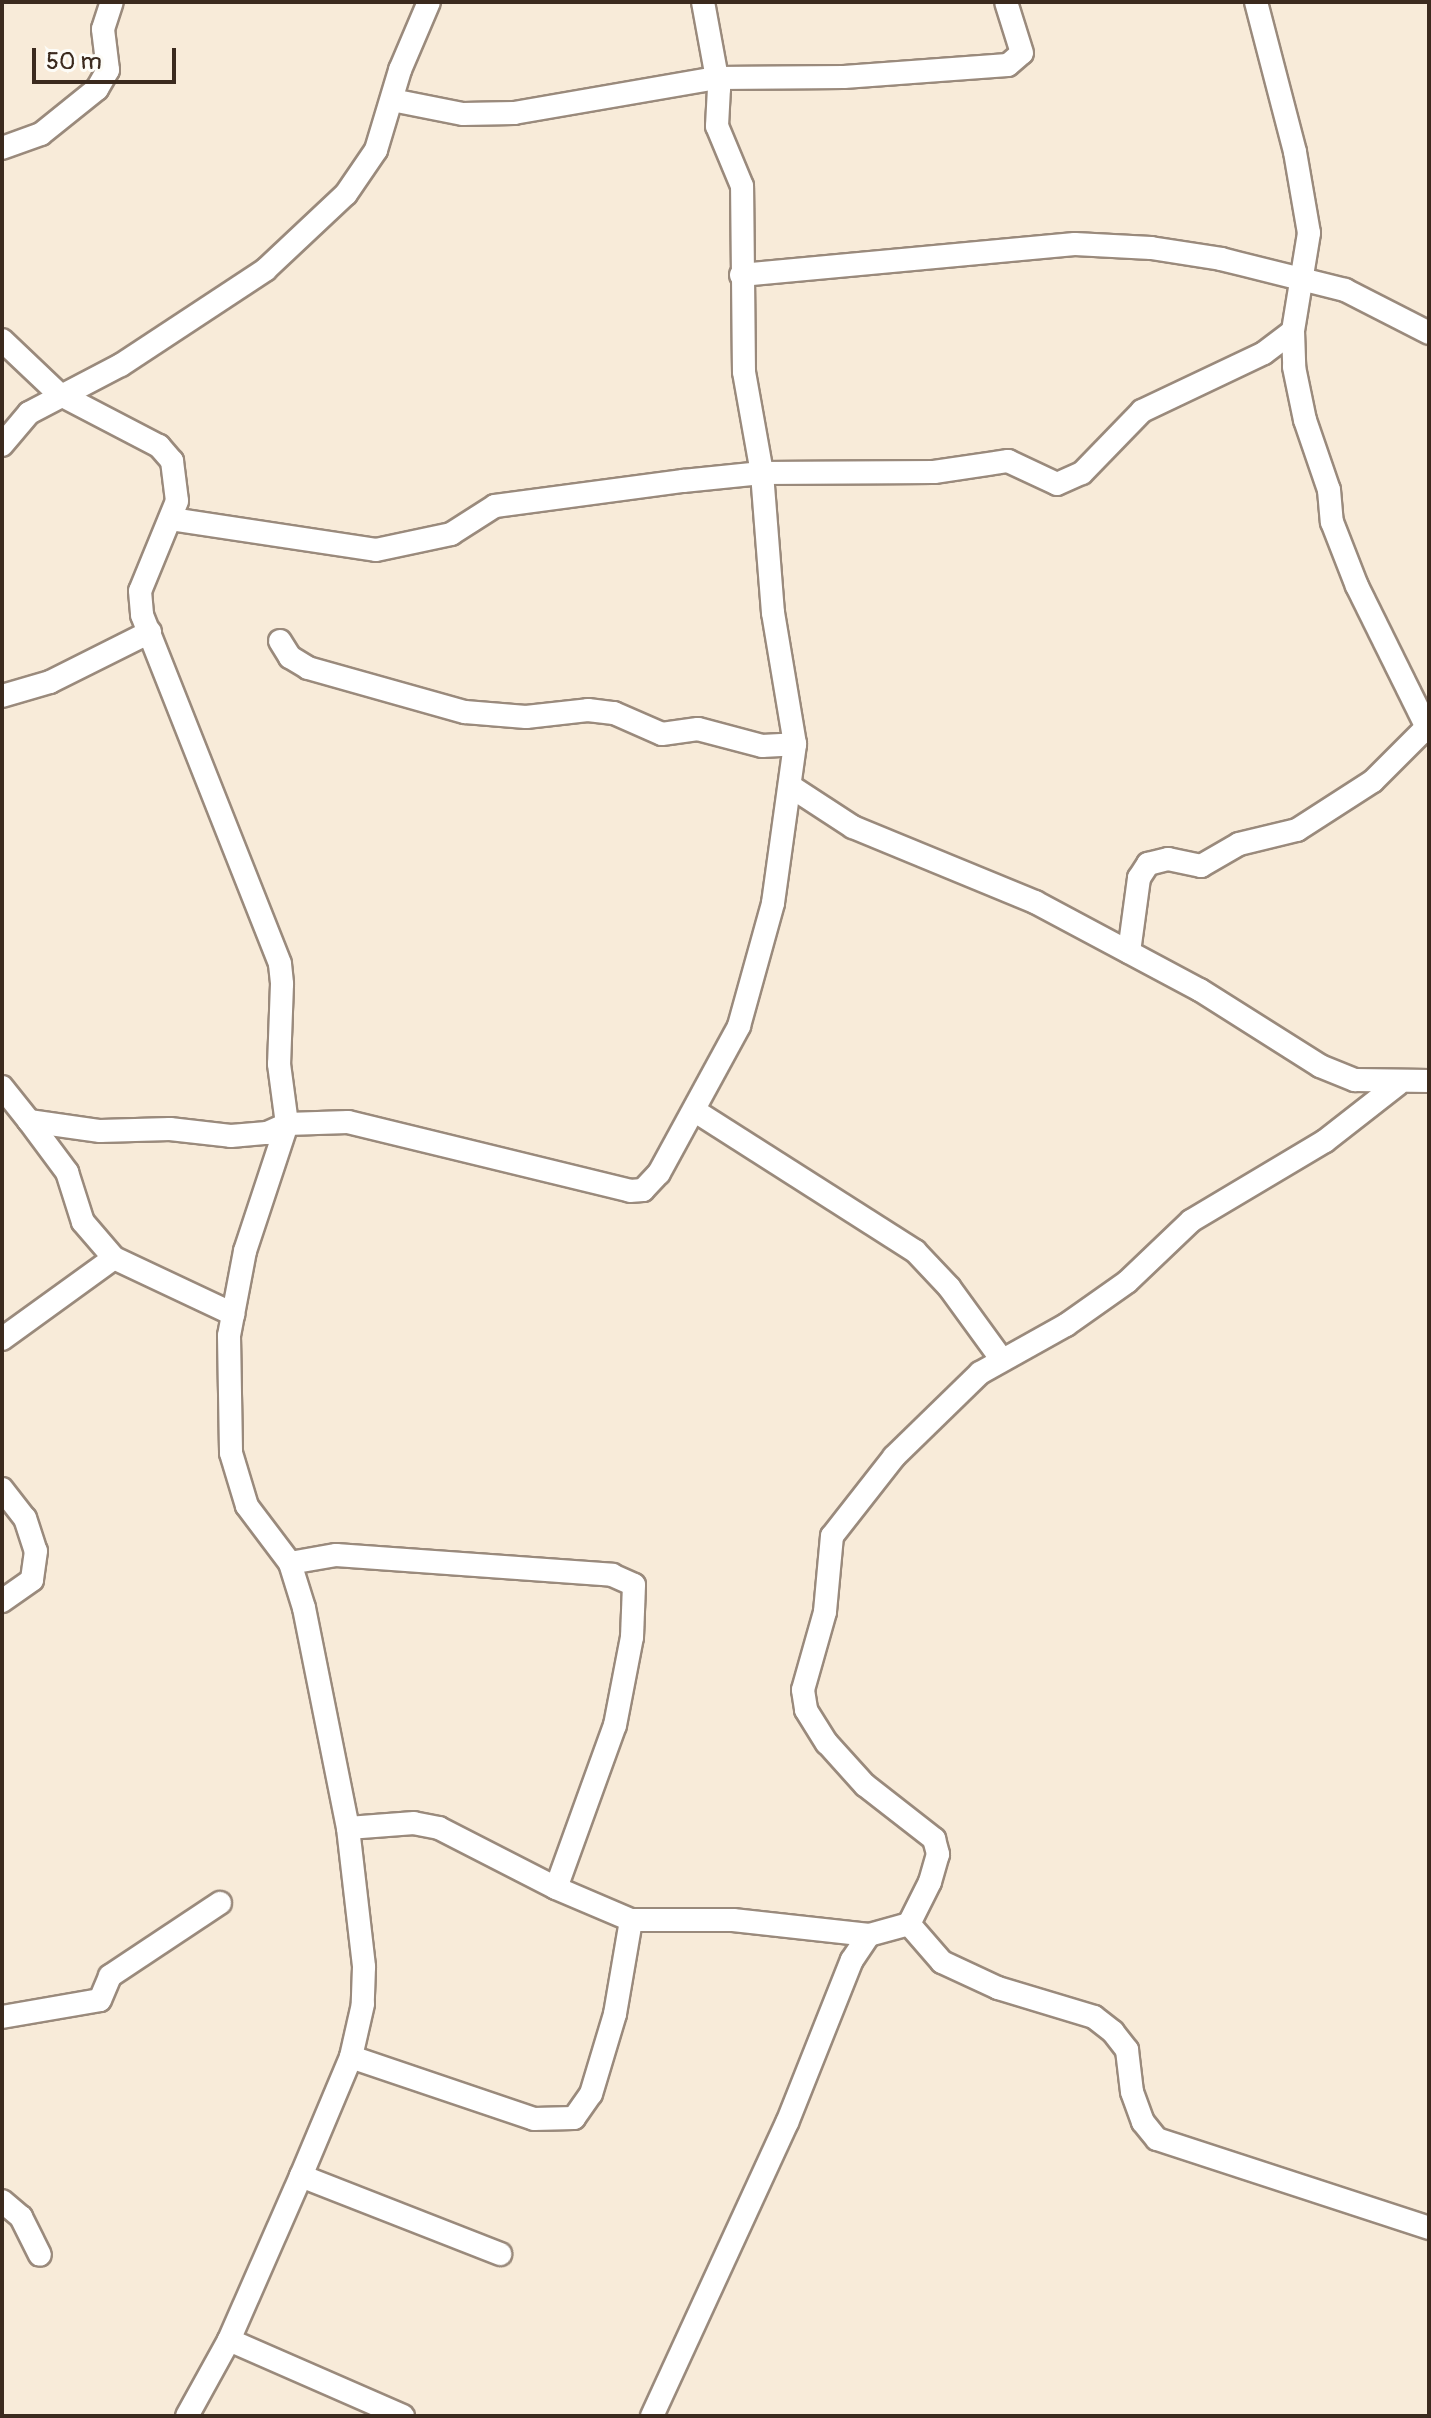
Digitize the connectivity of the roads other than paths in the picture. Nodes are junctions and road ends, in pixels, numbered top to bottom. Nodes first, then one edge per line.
1 (112, 2) edge
2 (429, 2) edge
3 (703, 2) edge
4 (1006, 2) edge
5 (1256, 2) edge
6 (717, 78) junction
7 (392, 100) junction
8 (2, 148) edge
9 (741, 275) junction
10 (1302, 280) junction
11 (1424, 323) edge
12 (1293, 331) junction
13 (2, 340) edge
14 (59, 394) junction
15 (2, 445) edge
16 (762, 473) junction
17 (171, 519) junction
18 (150, 632) junction
19 (280, 641) dead end
20 (2, 696) edge
21 (1428, 730) edge
22 (795, 744) junction
23 (790, 786) junction
24 (1129, 952) junction
25 (1429, 1081) edge
26 (1398, 1084) junction
27 (2, 1087) edge
28 (695, 1111) junction
29 (29, 1121) junction
30 (287, 1124) junction
31 (114, 1258) junction
32 (233, 1314) junction
33 (2, 1339) edge
34 (1002, 1360) junction
35 (2, 1489) edge
36 (290, 1563) junction
37 (2, 1601) edge
38 (348, 1828) junction
39 (556, 1888) junction
40 (220, 1903) dead end
41 (631, 1920) junction
42 (909, 1924) junction
43 (869, 1935) junction
44 (2, 2017) edge
45 (351, 2057) junction
46 (301, 2176) junction
47 (2, 2201) edge
48 (1429, 2228) edge
49 (500, 2254) dead end
50 (40, 2255) dead end
51 (229, 2340) junction
52 (187, 2416) edge
53 (403, 2416) edge
54 (652, 2416) edge

1 - 8 street
2 - 7 street
3 - 6 street
4 - 6 street
5 - 10 street
6 - 7 street
6 - 9 street
7 - 14 street
9 - 10 street
9 - 16 street
10 - 11 street
10 - 12 street
12 - 16 street
12 - 21 street
13 - 14 street
14 - 15 street
14 - 17 street
16 - 17 street
16 - 22 street
17 - 18 street
18 - 20 street
18 - 30 street
19 - 22 street
21 - 24 street
22 - 23 street
23 - 24 street
23 - 28 street
24 - 26 street
25 - 26 street
26 - 34 street
27 - 29 street
28 - 30 street
28 - 34 street
29 - 30 street
29 - 31 street
30 - 32 street
31 - 32 street
31 - 33 street
32 - 36 street
34 - 42 street
35 - 37 street
36 - 38 street
36 - 39 street
38 - 39 street
38 - 45 street
39 - 41 street
40 - 44 street
41 - 43 street
41 - 45 street
42 - 43 street
42 - 48 street
43 - 54 street
45 - 46 street
46 - 49 street
46 - 51 street
47 - 50 street
51 - 52 street
51 - 53 street

